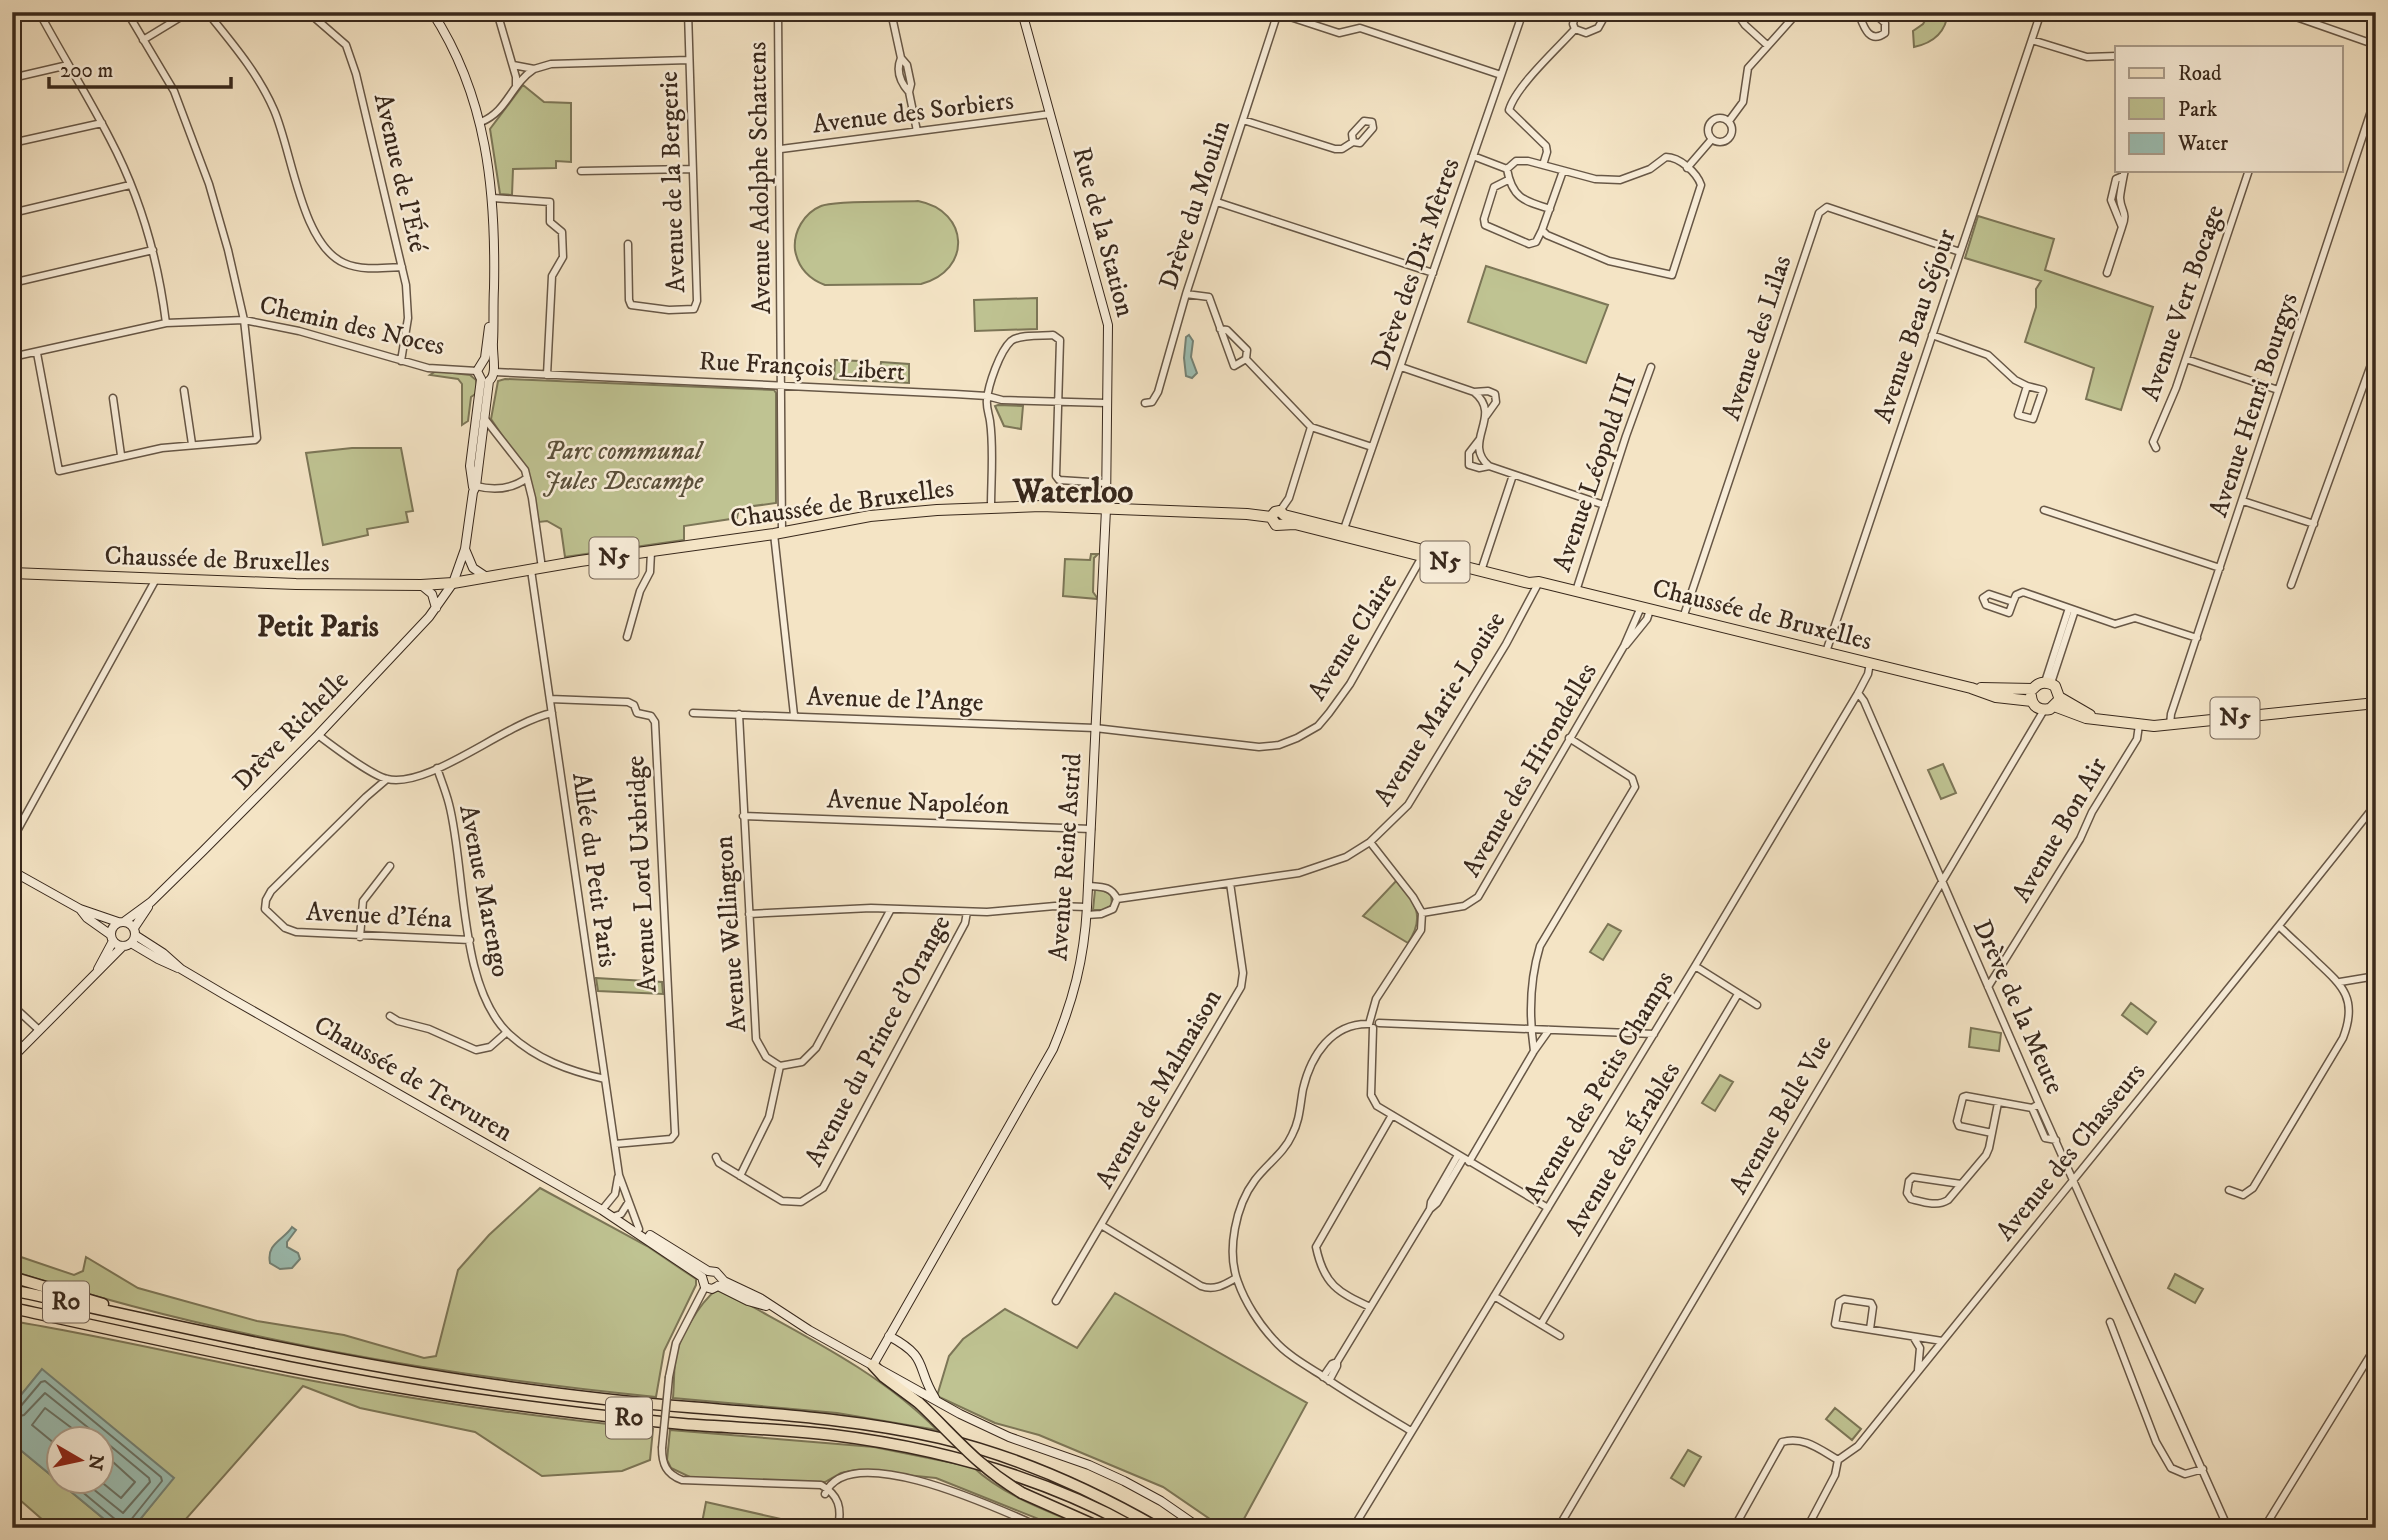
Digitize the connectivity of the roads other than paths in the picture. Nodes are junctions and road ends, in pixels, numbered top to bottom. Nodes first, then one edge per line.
1 (39, 12) edge
2 (127, 12) edge
3 (189, 12) edge
4 (207, 12) edge
5 (308, 12) edge
6 (432, 12) edge
7 (497, 12) edge
8 (688, 12) edge
9 (778, 12) edge
10 (891, 12) edge
11 (1022, 12) edge
12 (1523, 12) edge
13 (1576, 12) edge
14 (1607, 12) edge
15 (1736, 12) edge
16 (1798, 12) edge
17 (2041, 12) edge
18 (2282, 12) edge
19 (1278, 13) edge
20 (1858, 14) edge
21 (1575, 29) junction
22 (143, 40) junction
23 (2032, 40) junction
24 (1767, 45) junction
25 (2376, 45) edge
26 (2115, 56) edge
27 (689, 61) junction
28 (68, 65) junction
29 (513, 65) junction
30 (534, 69) junction
31 (1501, 75) junction
32 (12, 78) edge
33 (516, 85) junction
34 (2376, 96) edge
35 (1050, 114) junction
36 (1244, 120) junction
37 (1728, 121) junction
38 (481, 122) junction
39 (102, 123) junction
40 (917, 131) junction
41 (1712, 139) junction
42 (1353, 142) dead end
43 (12, 143) edge
44 (781, 149) junction
45 (1474, 156) junction
46 (1543, 165) junction
47 (1687, 167) junction
48 (692, 169) junction
49 (1507, 169) junction
50 (1563, 171) junction
51 (581, 172) dead end
52 (2248, 172) edge
53 (2124, 173) edge
54 (1508, 180) junction
55 (130, 186) junction
56 (493, 198) junction
57 (2120, 198) junction
58 (2111, 200) junction
59 (1217, 202) junction
60 (1550, 209) junction
61 (12, 213) edge
62 (2122, 227) junction
63 (1542, 230) junction
64 (628, 244) dead end
65 (153, 250) junction
66 (1961, 252) junction
67 (402, 267) junction
68 (1433, 273) junction
69 (2106, 273) dead end
70 (12, 283) edge
71 (494, 292) junction
72 (1186, 294) junction
73 (244, 320) junction
74 (166, 323) junction
75 (1220, 329) junction
76 (1932, 335) junction
77 (2376, 351) edge
78 (37, 352) junction
79 (12, 357) edge
80 (1247, 359) junction
81 (2186, 359) junction
82 (401, 361) junction
83 (1401, 367) junction
84 (1651, 367) dead end
85 (494, 368) junction
86 (482, 374) junction
87 (547, 374) junction
88 (781, 385) junction
89 (2027, 386) junction
90 (184, 390) dead end
91 (2278, 390) junction
92 (1474, 392) junction
93 (987, 396) junction
94 (113, 398) dead end
95 (1059, 401) junction
96 (1107, 402) junction
97 (1144, 403) dead end
98 (1486, 415) junction
99 (485, 419) junction
100 (1311, 427) junction
101 (1479, 440) junction
102 (192, 444) junction
103 (1372, 447) junction
104 (2156, 448) dead end
105 (121, 456) junction
106 (1489, 466) junction
107 (1513, 475) junction
108 (527, 478) junction
109 (1106, 483) junction
110 (475, 489) junction
111 (2243, 501) junction
112 (1604, 505) junction
113 (991, 507) junction
114 (1106, 509) junction
115 (2044, 510) dead end
116 (1279, 517) junction
117 (2314, 524) junction
118 (1344, 529) junction
119 (1319, 530) junction
120 (778, 533) junction
121 (1352, 539) junction
122 (465, 549) junction
123 (651, 552) junction
124 (1424, 553) junction
125 (542, 568) junction
126 (1482, 568) junction
127 (2220, 568) junction
128 (531, 570) junction
129 (12, 573) edge
130 (485, 576) junction
131 (156, 579) junction
132 (1539, 582) junction
133 (453, 583) junction
134 (421, 585) junction
135 (2291, 585) dead end
136 (1576, 591) junction
137 (2013, 603) dead end
138 (436, 608) junction
139 (1645, 609) junction
140 (2072, 609) junction
141 (1683, 618) junction
142 (626, 637) dead end
143 (2197, 638) junction
144 (1826, 652) junction
145 (1870, 663) junction
146 (2048, 683) junction
147 (1974, 689) junction
148 (2033, 689) junction
149 (1858, 693) junction
150 (550, 699) junction
151 (2057, 702) junction
152 (2376, 703) edge
153 (2038, 706) junction
154 (552, 713) junction
155 (693, 713) dead end
156 (738, 714) junction
157 (794, 715) junction
158 (2139, 725) junction
159 (2170, 725) junction
160 (1096, 728) junction
161 (318, 735) junction
162 (1569, 738) junction
163 (438, 768) junction
164 (387, 779) junction
165 (2376, 804) edge
166 (743, 816) junction
167 (1091, 829) junction
168 (12, 840) edge
169 (1370, 842) junction
170 (390, 866) dead end
171 (12, 871) edge
172 (1941, 879) junction
173 (1230, 883) junction
174 (1088, 886) junction
175 (1117, 899) junction
176 (151, 902) junction
177 (80, 909) junction
178 (891, 909) junction
179 (1087, 911) junction
180 (967, 912) junction
181 (1422, 913) junction
182 (749, 914) junction
183 (121, 922) junction
184 (2279, 926) junction
185 (360, 937) junction
186 (112, 938) junction
187 (131, 938) junction
188 (470, 940) junction
189 (1695, 966) junction
190 (96, 971) junction
191 (2376, 976) edge
192 (2340, 982) junction
193 (1988, 987) junction
194 (1738, 994) junction
195 (12, 1005) edge
196 (1757, 1005) dead end
197 (390, 1016) dead end
198 (1373, 1024) junction
199 (1531, 1029) junction
200 (39, 1030) junction
201 (1549, 1030) junction
202 (507, 1032) junction
203 (1654, 1034) junction
204 (1534, 1051) junction
205 (12, 1058) edge
206 (780, 1066) junction
207 (605, 1079) junction
208 (1998, 1103) junction
209 (2039, 1104) junction
210 (2032, 1108) junction
211 (1392, 1115) junction
212 (1992, 1133) junction
213 (2056, 1140) junction
214 (615, 1144) junction
215 (716, 1157) dead end
216 (1463, 1158) junction
217 (619, 1175) junction
218 (740, 1176) junction
219 (2073, 1182) junction
220 (1961, 1184) junction
221 (2230, 1189) dead end
222 (628, 1203) junction
223 (1548, 1208) junction
224 (602, 1210) junction
225 (613, 1217) junction
226 (625, 1224) junction
227 (1101, 1225) junction
228 (639, 1229) junction
229 (705, 1274) junction
230 (12, 1277) edge
231 (1236, 1278) junction
232 (719, 1282) junction
233 (705, 1287) junction
234 (12, 1290) edge
235 (1494, 1296) junction
236 (1056, 1301) dead end
237 (12, 1308) edge
238 (1368, 1310) junction
239 (120, 1314) junction
240 (12, 1316) edge
241 (52, 1316) junction
242 (2110, 1322) dead end
243 (1541, 1324) junction
244 (1870, 1329) junction
245 (889, 1336) junction
246 (1560, 1336) dead end
247 (1912, 1337) junction
248 (1942, 1341) junction
249 (2376, 1346) edge
250 (873, 1365) junction
251 (1918, 1371) junction
252 (1326, 1379) junction
253 (937, 1401) junction
254 (1411, 1431) junction
255 (1838, 1460) junction
256 (2203, 1469) junction
257 (826, 1491) junction
258 (1131, 1525) edge
259 (838, 1528) edge
260 (1042, 1528) edge
261 (1101, 1528) edge
262 (1158, 1528) edge
263 (1200, 1528) edge
264 (1353, 1528) edge
265 (1558, 1528) edge
266 (1734, 1528) edge
267 (1807, 1528) edge
268 (2228, 1528) edge
269 (2264, 1528) edge

1 - 28 street
2 - 22 street
3 - 22 street
4 - 67 street
5 - 67 street, Avenue de l'Été
6 - 38 street
7 - 29 street
8 - 27 street, Avenue de la Bergerie
9 - 44 street, Avenue Adolphe Schattens
10 - 40 street
11 - 35 street, Rue de la Station
12 - 31 street, Drève des Dix Mètres
13 - 21 street
14 - 21 street
15 - 24 street
16 - 24 street
17 - 23 street, Avenue Beau Séjour
18 - 25 street
19 - 31 street
19 - 36 street, Drève du Moulin
20 - 20 street
21 - 46 street
22 - 73 street
23 - 26 street
23 - 66 street, Avenue Beau Séjour
24 - 37 street
27 - 30 street
27 - 48 street, Avenue de la Bergerie
28 - 32 street
28 - 39 street
29 - 30 street
29 - 33 street
30 - 33 street
31 - 45 street, Drève des Dix Mètres
33 - 38 street
34 - 91 street, Avenue Henri Bourgys
35 - 40 street, Avenue des Sorbiers
35 - 96 street, Rue de la Station
36 - 42 street
36 - 59 street, Drève du Moulin
37 - 41 street
37 - 41 street
38 - 56 street
39 - 43 street
39 - 55 street
40 - 44 street, Avenue des Sorbiers
41 - 47 street
44 - 88 street, Avenue Adolphe Schattens
45 - 49 street
45 - 68 street, Drève des Dix Mètres
46 - 49 street
46 - 50 street
47 - 50 street
47 - 63 street
48 - 51 street
48 - 64 street, Avenue de la Bergerie
49 - 54 street
50 - 60 street
52 - 81 street, Avenue Vert Bocage
53 - 57 street
53 - 58 street
54 - 60 street
54 - 63 street
55 - 61 street
55 - 65 street
56 - 71 street
56 - 87 street
57 - 58 street
57 - 62 street
58 - 62 street
59 - 68 street
59 - 72 street, Drève du Moulin
60 - 63 street
62 - 69 street
65 - 70 street
65 - 74 street
66 - 76 street, Avenue Beau Séjour
66 - 141 street, Avenue des Lilas
67 - 82 street, Avenue de l'Été
68 - 83 street, Drève des Dix Mètres
71 - 85 street
71 - 86 street
72 - 75 street
72 - 97 street, Drève du Moulin
73 - 74 street, Chemin des Noces
73 - 82 street, Chemin des Noces
73 - 102 street
74 - 78 street, Chemin des Noces
75 - 80 street
75 - 80 street
76 - 89 street
76 - 144 street, Avenue Beau Séjour
77 - 117 street
78 - 79 street, Chemin des Noces
78 - 105 street
80 - 100 street
81 - 91 street
81 - 104 street, Avenue Vert Bocage
82 - 86 street, Chemin des Noces
83 - 92 street
83 - 103 street, Drève des Dix Mètres
84 - 112 street, Avenue Léopold III
85 - 86 street
85 - 86 street
85 - 87 street, Rue François Libert
86 - 99 street
86 - 110 street
87 - 88 street, Rue François Libert
88 - 93 street, Rue François Libert
88 - 120 street, Avenue Adolphe Schattens
89 - 89 street
90 - 102 street
91 - 111 street, Avenue Henri Bourgys
92 - 98 street
92 - 98 street
93 - 95 street, Rue François Libert
93 - 95 street
93 - 113 street
94 - 105 street
95 - 96 street, Rue François Libert
95 - 109 street
96 - 109 street, Rue de la Station
98 - 101 street
99 - 108 street
99 - 110 street
100 - 103 street
100 - 116 street
101 - 106 street
101 - 106 street
102 - 105 street
103 - 118 street, Drève des Dix Mètres
106 - 107 street
107 - 112 street
107 - 126 street
108 - 110 street
108 - 125 street
109 - 114 street, Rue de la Station
110 - 122 street, Drève Richelle
111 - 117 street
111 - 127 street, Avenue Henri Bourgys
112 - 136 street, Avenue Léopold III
113 - 114 main road, Chaussée de Bruxelles / N5
113 - 120 main road, Chaussée de Bruxelles / N5
114 - 116 main road, Chaussée de Bruxelles / N5
114 - 160 street, Avenue Reine Astrid
115 - 127 street
116 - 118 main road, Chaussée de Bruxelles / N5
116 - 119 main road, Chaussée de Bruxelles / N5
117 - 135 street
118 - 119 main road, Chaussée de Bruxelles / N5
118 - 121 main road
118 - 124 main road, Chaussée de Bruxelles / N5
119 - 121 main road, Chaussée de Bruxelles / N5
120 - 123 main road, Chaussée de Bruxelles / N5
120 - 157 street, Avenue Adolphe Schattens
121 - 124 main road, Chaussée de Bruxelles / N5
122 - 130 street
122 - 133 street, Drève Richelle
123 - 125 main road, Chaussée de Bruxelles / N5
123 - 142 street
124 - 126 main road, Chaussée de Bruxelles / N5
124 - 160 street, Avenue Claire
125 - 128 main road, Chaussée de Bruxelles / N5
126 - 132 main road, Chaussée de Bruxelles / N5
127 - 143 street, Avenue Henri Bourgys
128 - 130 main road, Chaussée de Bruxelles / N5
128 - 150 street, Allée du Petit Paris
129 - 131 main road, Chaussée de Bruxelles / N5
130 - 133 main road, Chaussée de Bruxelles / N5
131 - 134 main road, Chaussée de Bruxelles / N5
131 - 168 street
132 - 136 main road, Chaussée de Bruxelles / N5
132 - 169 street, Avenue Marie-Louise
133 - 134 main road, Chaussée de Bruxelles / N5
133 - 138 street, Drève Richelle
134 - 138 street
136 - 139 main road, Chaussée de Bruxelles / N5
137 - 140 street
138 - 161 street, Drève Richelle
139 - 141 main road, Chaussée de Bruxelles / N5
139 - 162 street, Avenue des Hirondelles
140 - 143 street
140 - 146 street
141 - 144 main road, Chaussée de Bruxelles / N5
143 - 159 street, Avenue Henri Bourgys
144 - 145 main road, Chaussée de Bruxelles / N5
145 - 147 main road, Chaussée de Bruxelles / N5
145 - 149 street, Avenue des Petits Champs
146 - 148 main road
146 - 151 main road
147 - 148 main road, Chaussée de Bruxelles / N5
147 - 153 main road, Chaussée de Bruxelles / N5
148 - 153 main road
149 - 172 street, Drève de la Meute
149 - 189 street, Avenue des Petits Champs
150 - 154 street, Allée du Petit Paris
150 - 214 street, Avenue Lord Uxbridge
151 - 153 main road, Chaussée de Bruxelles / N5
151 - 158 main road, N5
152 - 159 main road, N5
153 - 172 street, Avenue Belle Vue
154 - 163 street
154 - 207 street, Allée du Petit Paris
155 - 156 street, Avenue de l'Ange
156 - 157 street, Avenue de l'Ange
156 - 166 street, Avenue Wellington
157 - 160 street, Avenue de l'Ange
158 - 159 main road, N5
158 - 193 street, Avenue Bon Air
160 - 167 street, Avenue Reine Astrid
161 - 164 street
161 - 176 street, Drève Richelle
162 - 181 street, Avenue des Hirondelles
162 - 199 street
163 - 164 street
163 - 188 street, Avenue Marengo
164 - 185 street, Avenue d'Iéna
165 - 184 street, Avenue des Chasseurs
166 - 167 street, Avenue Napoléon
166 - 182 street, Avenue Wellington
167 - 174 street, Avenue Reine Astrid
169 - 173 street, Avenue Marie-Louise
169 - 181 street
170 - 185 street
171 - 177 street
172 - 193 street, Drève de la Meute
172 - 265 street, Avenue Belle Vue
173 - 175 street, Avenue Marie-Louise
173 - 227 street, Avenue de Malmaison
174 - 175 street
174 - 179 street, Avenue Reine Astrid
175 - 179 street, Avenue Marie-Louise
176 - 183 street, Drève Richelle
176 - 187 street, Drève Richelle
177 - 183 street
177 - 186 street
178 - 180 street
178 - 182 street
178 - 206 street
179 - 180 street
179 - 245 street, Avenue Reine Astrid
180 - 218 street, Avenue du Prince d'Orange
181 - 198 street
182 - 206 street, Avenue Wellington
183 - 186 street, Drève Richelle
183 - 187 street
184 - 192 street
184 - 219 street, Avenue des Chasseurs
185 - 188 street, Avenue d'Iéna
186 - 187 street
186 - 190 street, Drève Richelle
187 - 190 street, Drève Richelle
187 - 224 street, Chaussée de Tervuren
188 - 202 street, Avenue Marengo
189 - 194 street
189 - 203 street, Avenue des Petits Champs
190 - 200 street, Drève Richelle
191 - 192 street
192 - 221 street
193 - 209 street, Drève de la Meute
194 - 196 street
194 - 243 street, Avenue des Érables
195 - 200 street
197 - 202 street
198 - 199 street
198 - 211 street
198 - 231 street
199 - 201 street
199 - 204 street
200 - 205 street, Drève Richelle
201 - 203 street
201 - 204 street
202 - 207 street, Avenue Marengo
203 - 223 street, Avenue des Petits Champs
204 - 216 street
206 - 218 street
207 - 214 street, Allée du Petit Paris
208 - 210 street
208 - 212 street
208 - 212 street
209 - 210 street
209 - 213 street, Drève de la Meute
210 - 213 street
211 - 216 street
211 - 238 street
212 - 220 street
213 - 219 street, Drève de la Meute
214 - 217 street, Allée du Petit Paris
215 - 218 street, Avenue du Prince d'Orange
216 - 223 street
216 - 238 street
217 - 222 street, Allée du Petit Paris
217 - 224 street
219 - 248 street, Avenue des Chasseurs
219 - 256 street, Drève de la Meute
220 - 220 street
222 - 225 street
222 - 228 street, Allée du Petit Paris
223 - 235 street, Avenue des Petits Champs
224 - 225 street, Chaussée de Tervuren
225 - 226 street, Chaussée de Tervuren
226 - 228 street, Chaussée de Tervuren
226 - 229 street, Chaussée de Tervuren
227 - 231 street
227 - 236 street, Avenue de Malmaison
228 - 229 street, Chaussée de Tervuren
229 - 232 street
229 - 233 street
230 - 239 highway
231 - 252 street
232 - 233 street
232 - 250 street
233 - 257 street, bridge
234 - 239 highway, R0
235 - 243 street
235 - 254 street, Avenue des Petits Champs
237 - 241 highway, R0
238 - 252 street
239 - 262 highway, R0
240 - 241 highway
241 - 258 highway, R0
242 - 256 street
243 - 246 street
244 - 244 street
244 - 247 street
245 - 250 street, Avenue Reine Astrid
245 - 253 street
247 - 248 street
247 - 251 street
248 - 251 street, Avenue des Chasseurs
249 - 269 street
250 - 253 street
250 - 261 highway, bridge
251 - 255 street, Avenue des Chasseurs
252 - 254 street
253 - 263 street
254 - 264 street, Avenue des Petits Champs
255 - 266 street
255 - 267 street, Avenue des Chasseurs
256 - 268 street, Drève de la Meute
257 - 259 street
257 - 260 street

